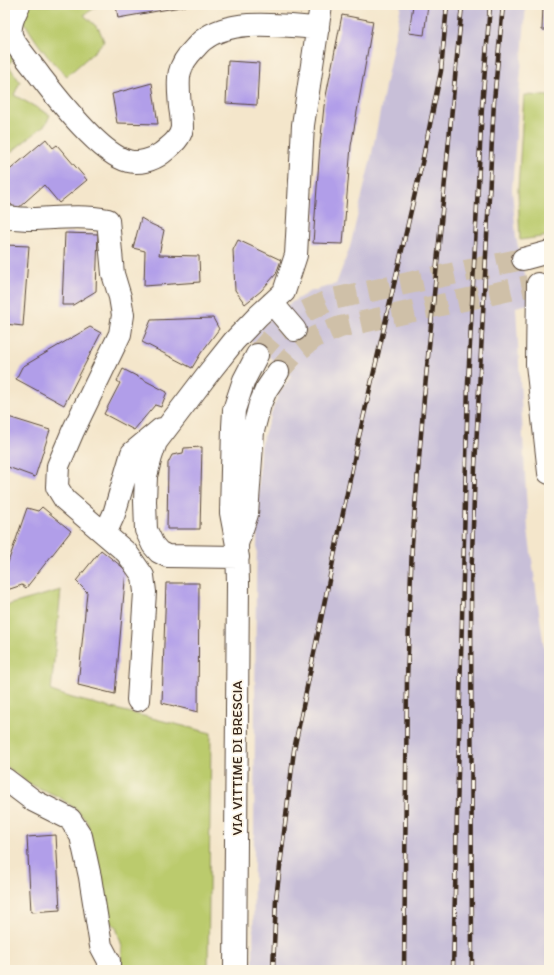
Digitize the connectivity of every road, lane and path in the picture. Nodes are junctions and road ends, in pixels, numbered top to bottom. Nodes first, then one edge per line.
1 (19, 5) edge
2 (321, 5) edge
3 (318, 28) junction
4 (5, 217) edge
5 (549, 252) edge
6 (522, 259) tunnel mouth
7 (538, 284) edge
8 (272, 303) junction
9 (295, 330) dead end
10 (257, 355) tunnel mouth
11 (278, 372) tunnel mouth
12 (170, 423) junction
13 (549, 473) edge
14 (105, 534) junction
15 (237, 551) junction
16 (138, 700) dead end
17 (5, 779) edge
18 (109, 970) edge
19 (235, 970) edge

1 - 3 street
2 - 3 street
3 - 8 street
4 - 14 street
5 - 6 street
7 - 13 street
8 - 9 street
8 - 12 street
10 - 15 street, VIA VITTIME DI BRESCIA
11 - 15 street, VIA VITTIME DI BRESCIA
12 - 14 street
12 - 15 street
14 - 16 street
15 - 19 street, VIA VITTIME DI BRESCIA
17 - 18 street

